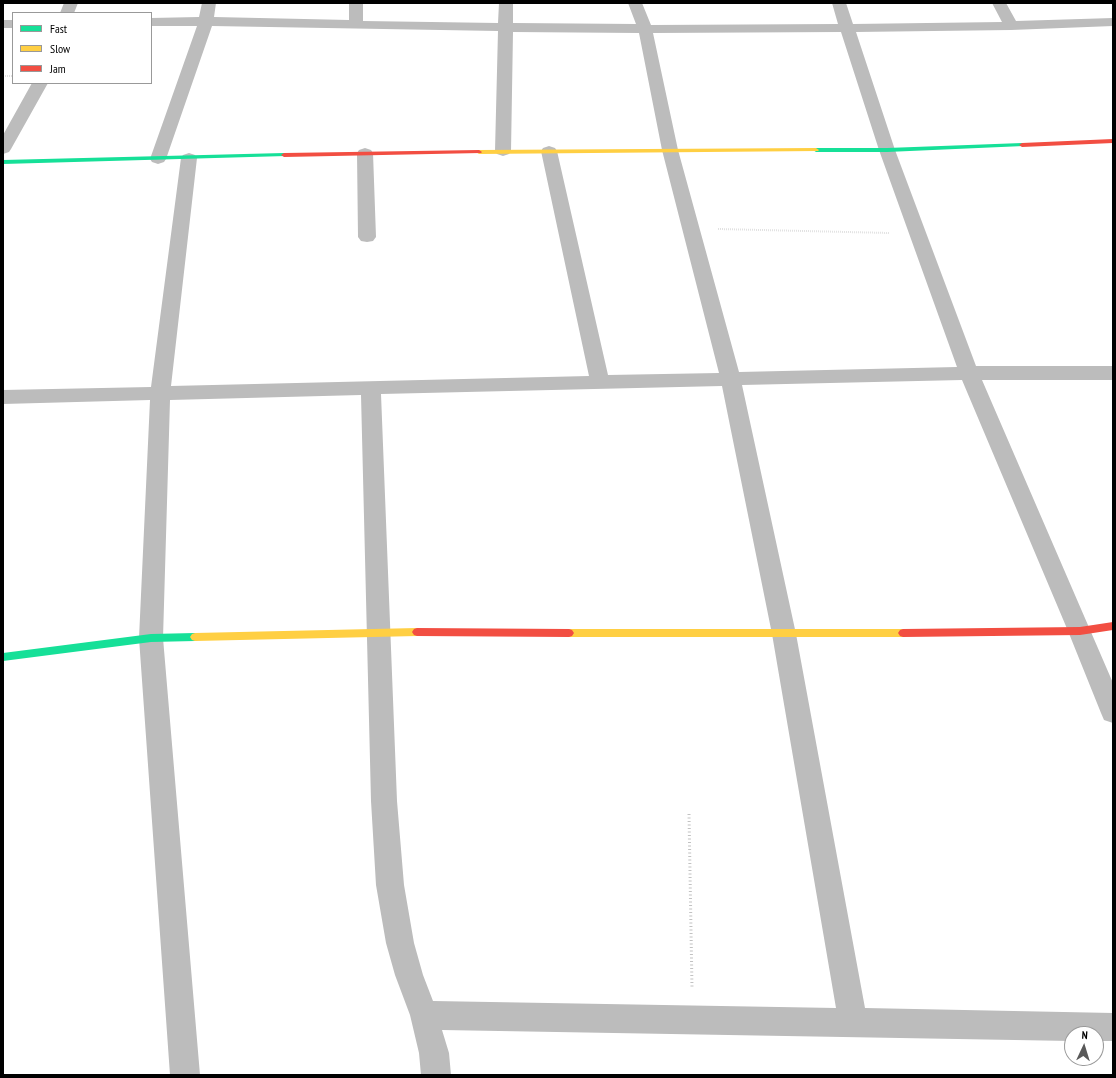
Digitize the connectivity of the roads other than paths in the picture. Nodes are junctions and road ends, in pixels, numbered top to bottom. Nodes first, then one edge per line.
1 (209, 3) edge
2 (356, 3) edge
3 (506, 3) edge
4 (634, 3) edge
5 (838, 3) edge
6 (999, 3) edge
7 (206, 21) junction
8 (152, 22) edge
9 (1113, 22) edge
10 (356, 25) junction
11 (1011, 26) junction
12 (506, 27) junction
13 (847, 28) junction
14 (645, 29) junction
15 (39, 84) edge
16 (1113, 141) edge
17 (3, 149) edge
18 (670, 150) junction
19 (887, 150) junction
20 (503, 151) junction
21 (549, 151) junction
22 (365, 153) junction
23 (188, 158) junction
24 (158, 159) junction
25 (3, 162) edge
26 (367, 237) dead end
27 (969, 373) junction
28 (1113, 373) edge
29 (731, 380) junction
30 (600, 382) junction
31 (371, 388) junction
32 (160, 392) junction
33 (3, 397) edge
34 (1113, 626) edge
35 (1080, 631) junction
36 (379, 632) junction
37 (784, 634) junction
38 (151, 638) junction
39 (3, 657) edge
40 (1113, 713) edge
41 (424, 1015) junction
42 (854, 1023) junction
43 (1113, 1027) edge
44 (185, 1075) edge
45 (436, 1075) edge

1 - 7 street
2 - 10 street
3 - 12 street
4 - 14 street
5 - 13 street
6 - 11 street
7 - 8 street
7 - 10 street
7 - 24 street
9 - 11 street
10 - 12 street
11 - 13 street
12 - 14 street
12 - 20 street
13 - 14 street
13 - 19 street
14 - 18 street
15 - 17 street
16 - 19 street
18 - 19 street
18 - 21 street
18 - 29 street
19 - 27 street
20 - 21 street
20 - 22 street
21 - 30 street
22 - 23 street
22 - 26 street
23 - 24 street
23 - 32 street
24 - 25 street
27 - 28 street
27 - 29 street
27 - 35 street
29 - 30 street
29 - 37 street
30 - 31 street
31 - 32 street
31 - 36 street
32 - 33 street
32 - 38 street
34 - 35 street
35 - 37 street
35 - 40 street
36 - 37 street
36 - 38 street
36 - 41 street
37 - 42 street
38 - 39 street
38 - 44 street
41 - 42 street
41 - 45 street
42 - 43 street

